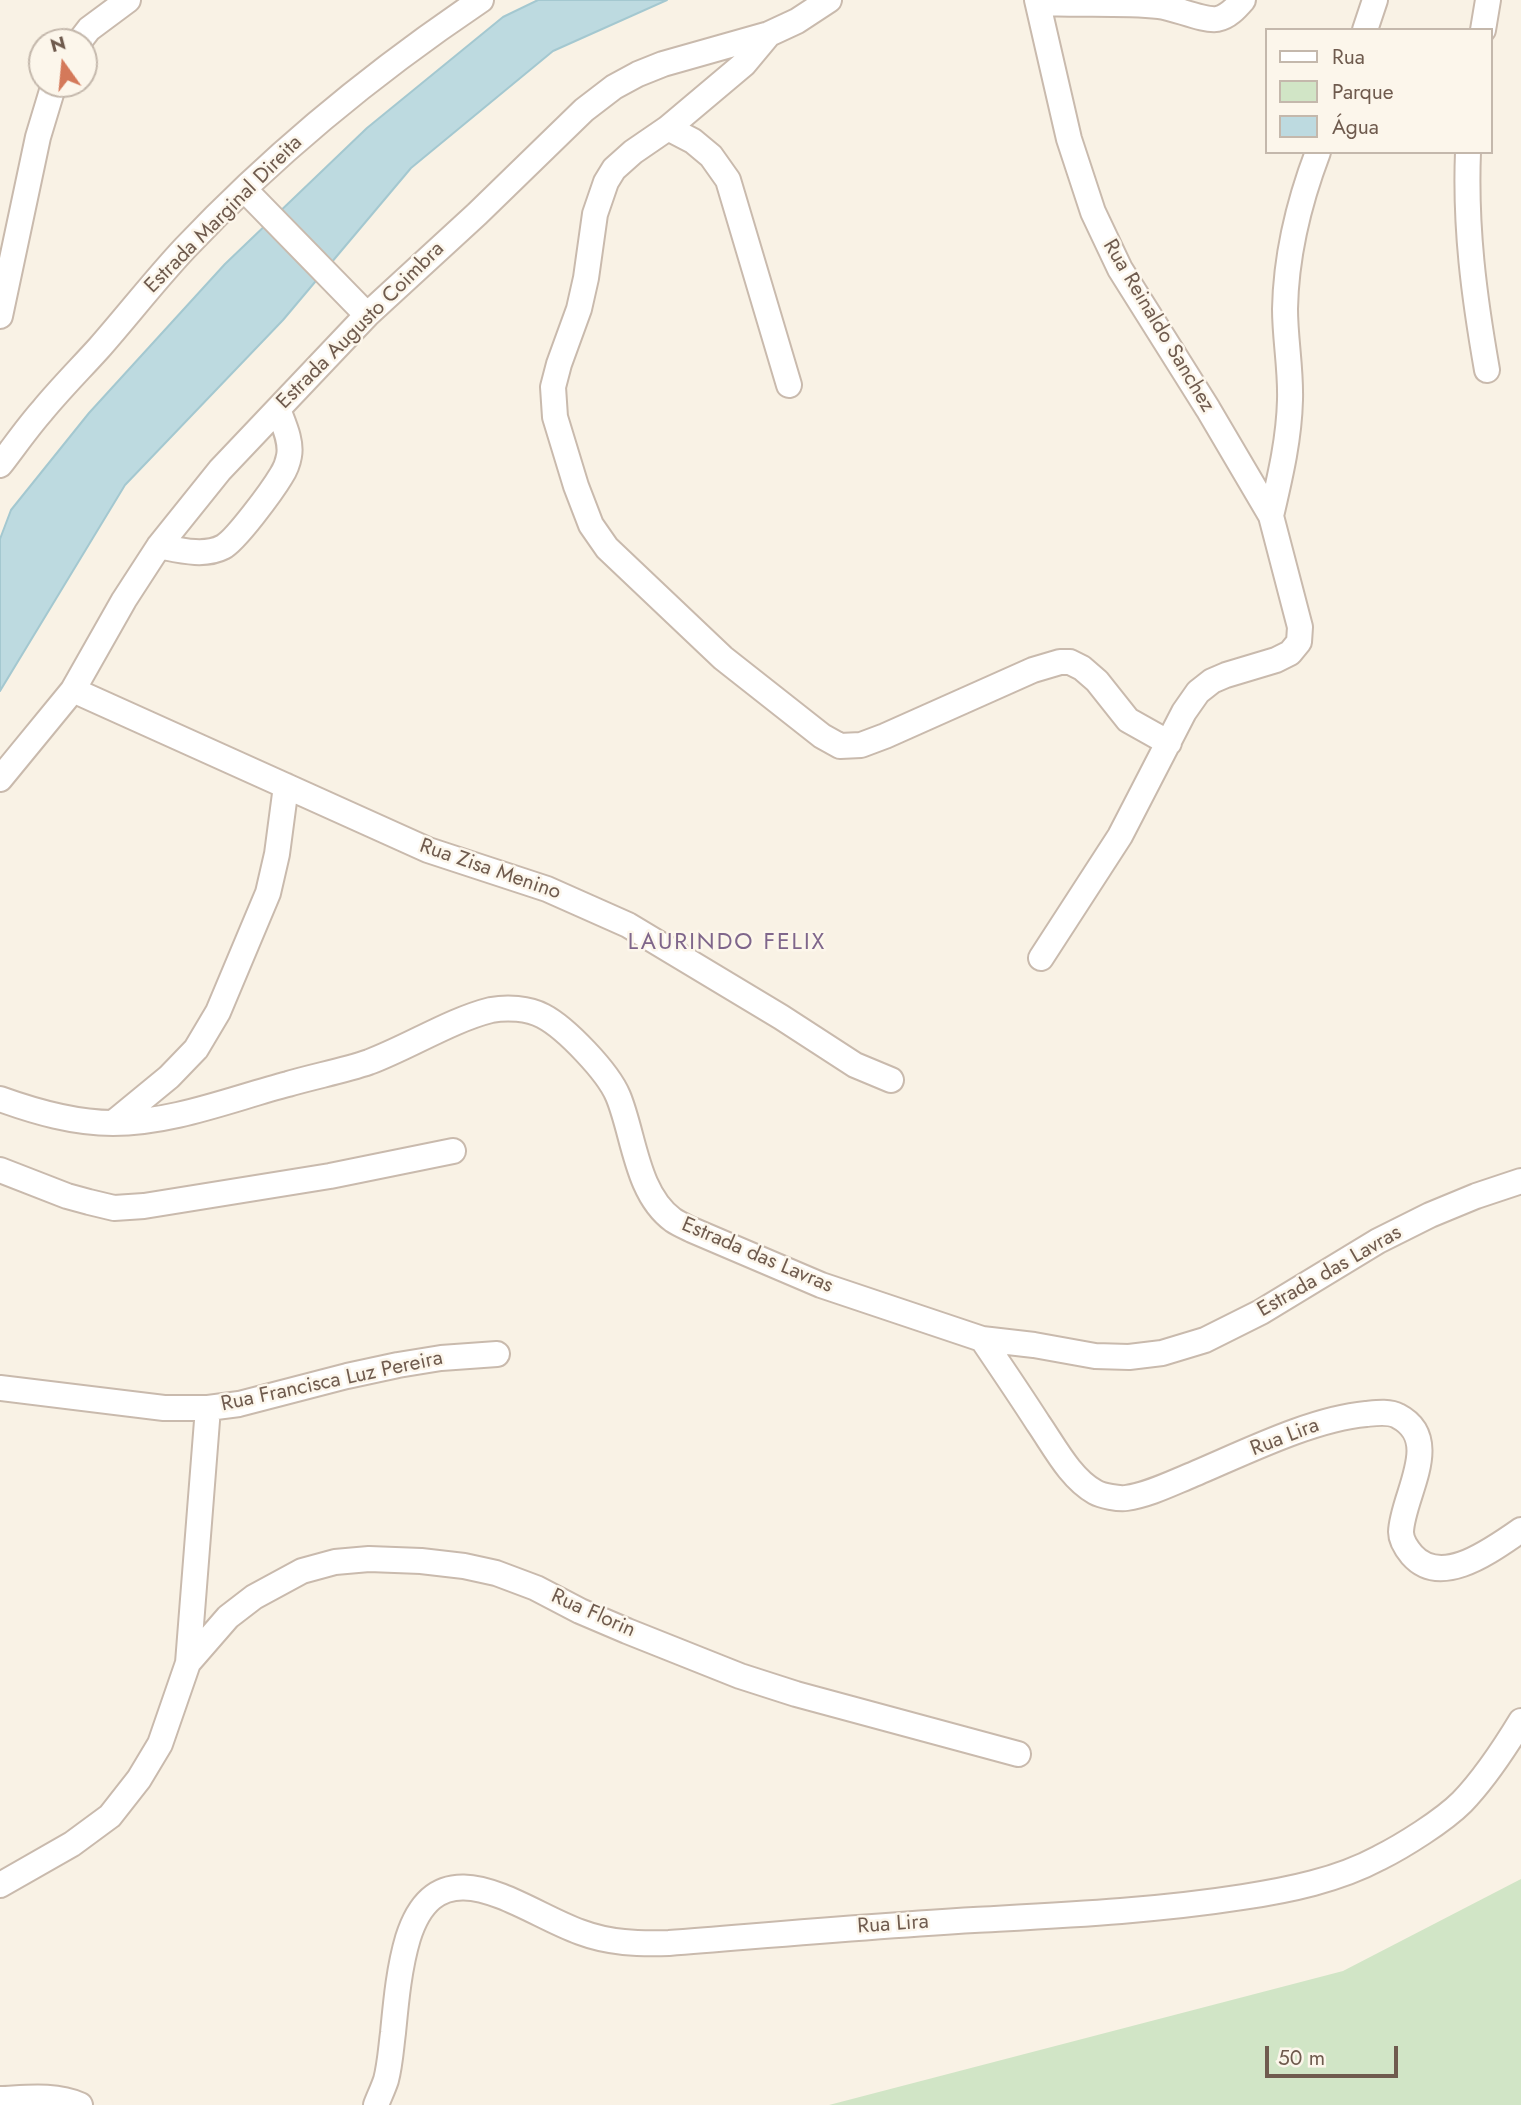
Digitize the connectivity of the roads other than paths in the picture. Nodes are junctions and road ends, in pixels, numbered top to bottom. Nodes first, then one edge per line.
1 (128, 0) edge
2 (481, 0) edge
3 (829, 0) edge
4 (1243, 0) edge
5 (1375, 0) edge
6 (1488, 0) edge
7 (1038, 2) edge
8 (90, 28) edge
9 (1366, 28) edge
10 (1483, 28) edge
11 (769, 34) junction
12 (50, 98) edge
13 (668, 128) junction
14 (1317, 154) edge
15 (1468, 154) edge
16 (244, 189) junction
17 (367, 315) junction
18 (0, 316) edge
19 (1487, 370) dead end
20 (789, 385) dead end
21 (278, 409) junction
22 (0, 466) edge
23 (1271, 516) junction
24 (159, 546) junction
25 (73, 690) junction
26 (1169, 743) junction
27 (0, 779) edge
28 (286, 786) junction
29 (1041, 958) dead end
30 (891, 1080) dead end
31 (0, 1099) edge
32 (113, 1123) junction
33 (453, 1151) dead end
34 (0, 1170) edge
35 (1521, 1181) edge
36 (982, 1339) junction
37 (497, 1354) dead end
38 (0, 1388) edge
39 (208, 1408) junction
40 (1521, 1530) edge
41 (188, 1663) junction
42 (1521, 1721) edge
43 (1018, 1754) dead end
44 (0, 1885) edge
45 (0, 2099) edge
46 (80, 2105) edge
47 (376, 2105) edge

1 - 8 street
2 - 16 street, Estrada Marginal Direita
3 - 11 street, Estrada Augusto Coimbra
4 - 7 street
5 - 9 street
6 - 10 street
7 - 23 street, Rua Reinaldo Sanchez
11 - 13 street
11 - 17 street, Estrada Augusto Coimbra
12 - 18 street
13 - 20 street
13 - 26 street
14 - 23 street
15 - 19 street
16 - 17 street
16 - 22 street, Estrada Marginal Direita
17 - 21 street, Estrada Augusto Coimbra
21 - 24 street, Estrada Augusto Coimbra
21 - 24 street
23 - 26 street
24 - 25 street, Estrada Augusto Coimbra
25 - 27 street, Estrada Augusto Coimbra
25 - 28 street, Rua Zisa Menino
26 - 29 street
28 - 30 street, Rua Zisa Menino
28 - 32 street
31 - 32 street, Estrada das Lavras
32 - 36 street, Estrada das Lavras
33 - 34 street
35 - 36 street, Estrada das Lavras
36 - 40 street, Rua Lira
37 - 39 street, Rua Francisca Luz Pereira
38 - 39 street, Rua Francisca Luz Pereira
39 - 41 street
41 - 43 street, Rua Florin
41 - 44 street
42 - 47 street, Rua Lira
45 - 46 street

